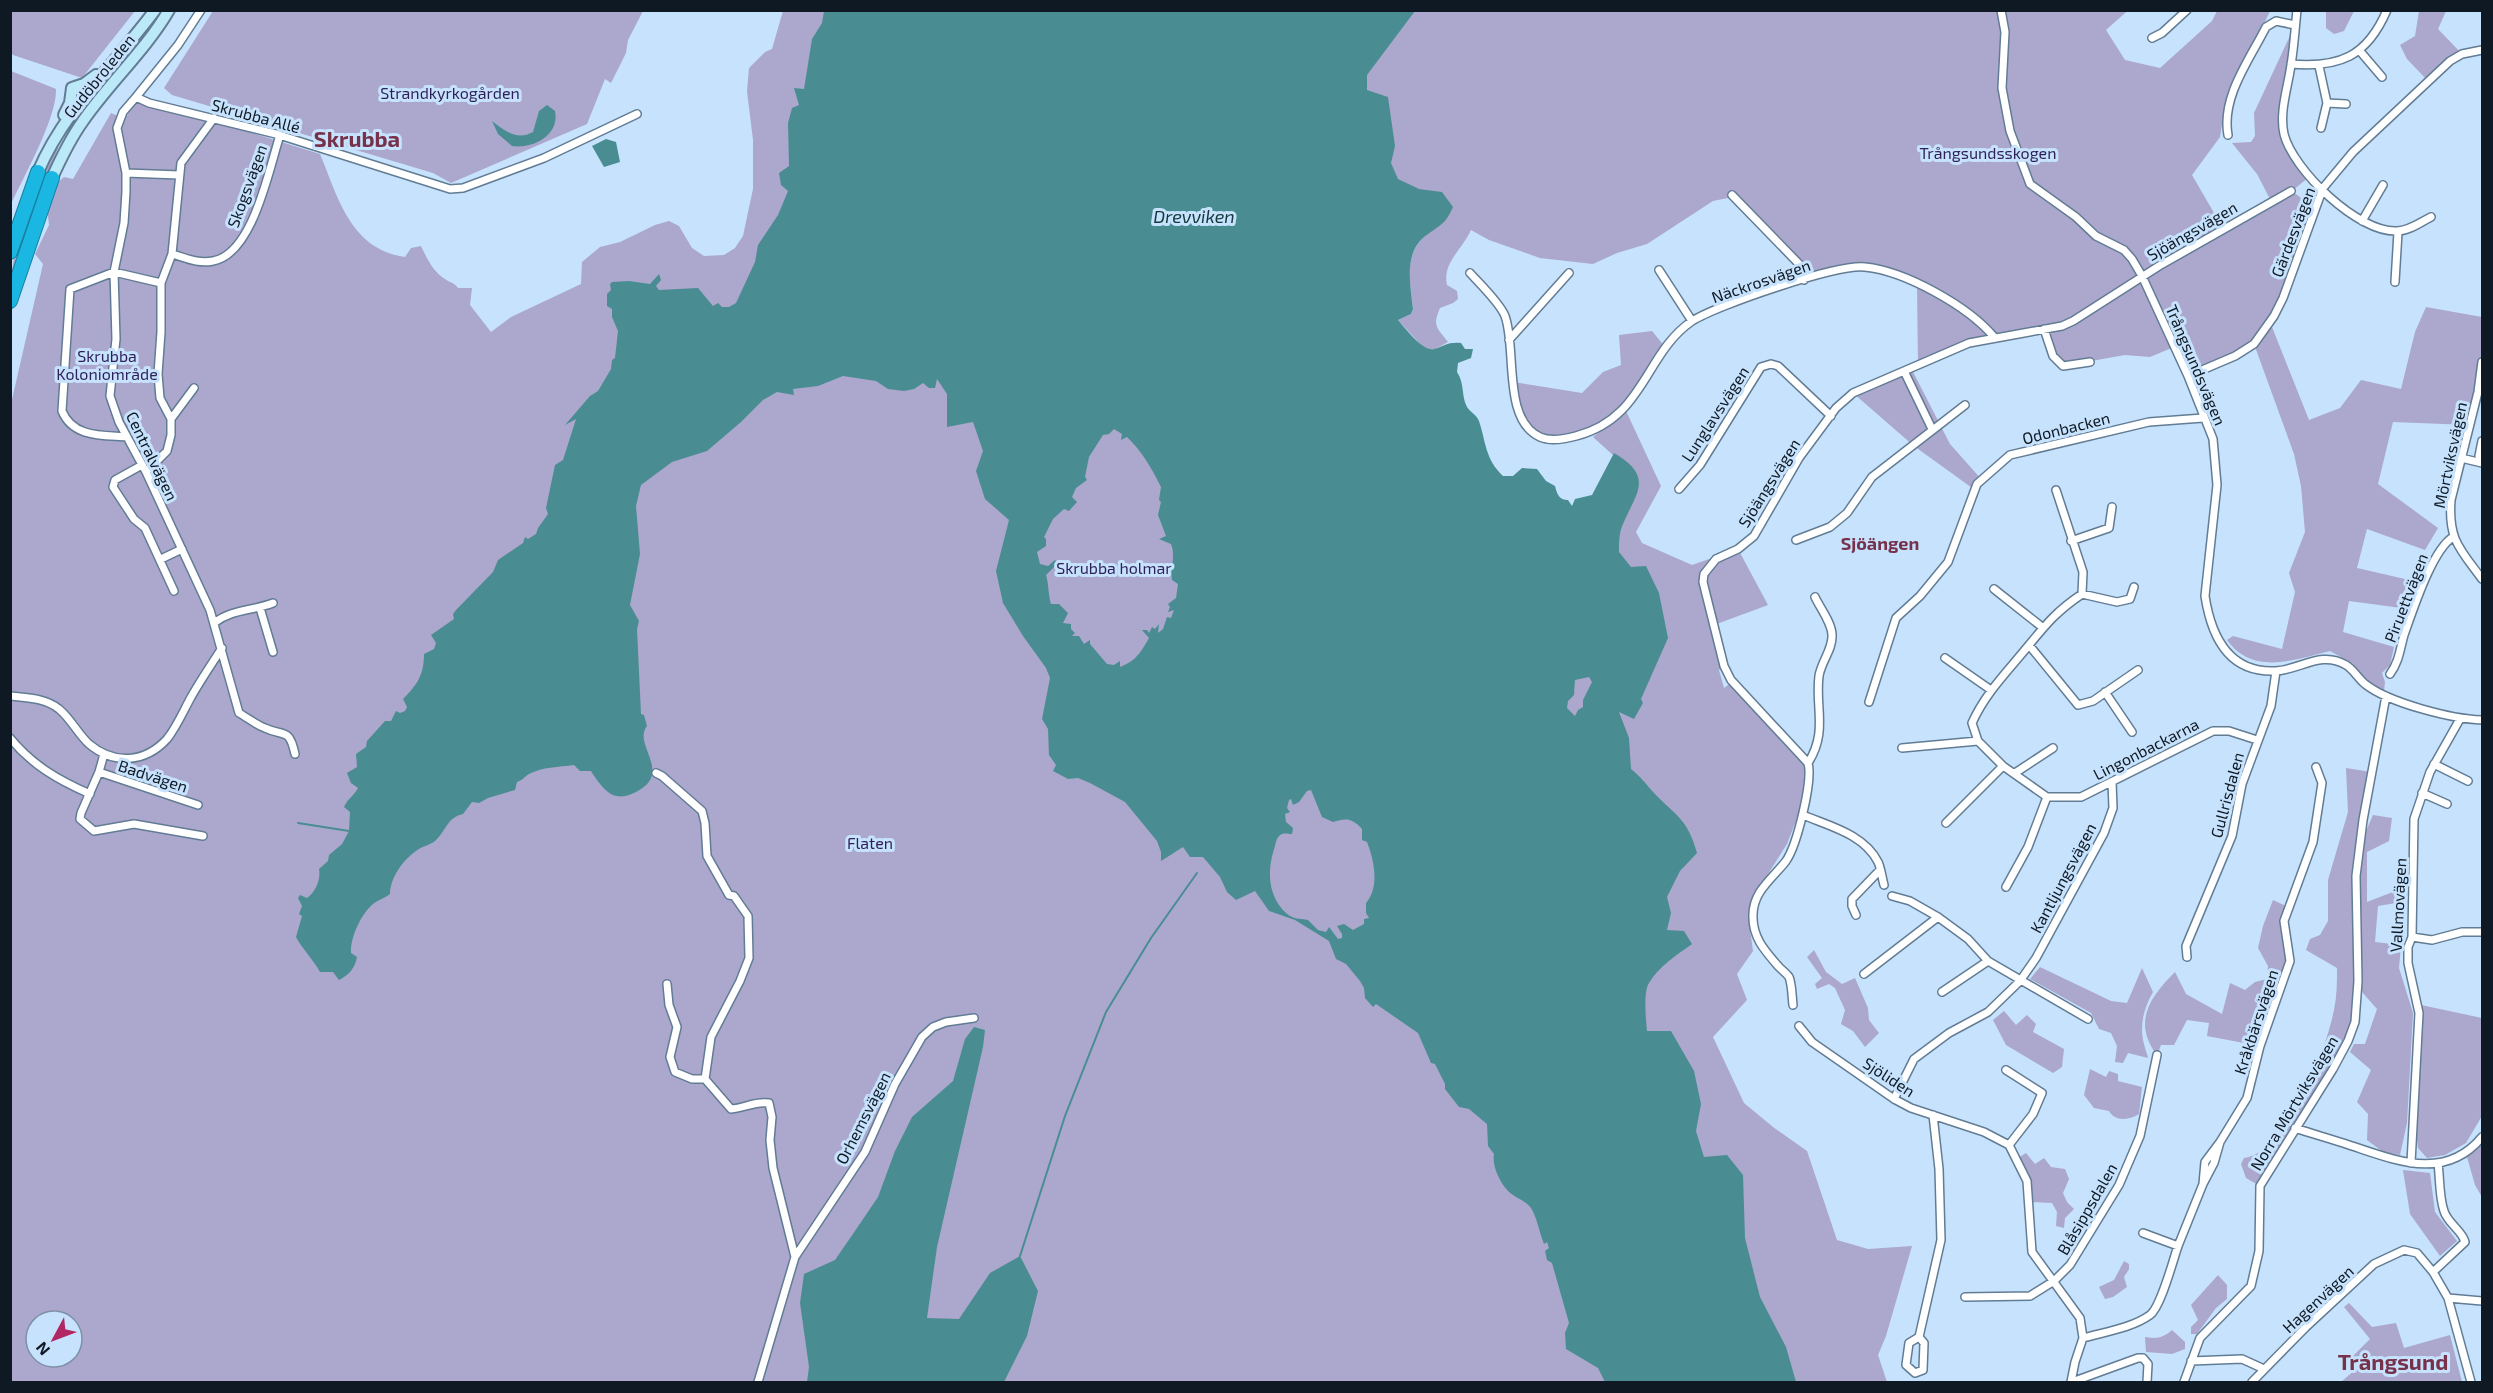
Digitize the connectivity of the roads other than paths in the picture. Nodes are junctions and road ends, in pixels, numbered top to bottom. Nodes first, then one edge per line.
1 (155, 10) edge
2 (169, 10) edge
3 (201, 10) edge
4 (2001, 10) edge
5 (2187, 10) edge
6 (2297, 10) edge
7 (2387, 10) edge
8 (2295, 25) junction
9 (2152, 38) dead end
10 (2359, 50) junction
11 (2482, 50) edge
12 (111, 64) junction
13 (2291, 64) junction
14 (2319, 66) junction
15 (2382, 77) dead end
16 (72, 87) junction
17 (136, 96) junction
18 (84, 97) junction
19 (2327, 103) junction
20 (2346, 104) dead end
21 (637, 114) dead end
22 (214, 118) junction
23 (2321, 128) dead end
24 (280, 135) junction
25 (2228, 135) dead end
26 (71, 138) junction
27 (50, 146) junction
28 (38, 172) joint
29 (126, 173) junction
30 (179, 175) junction
31 (52, 178) joint
32 (2383, 185) dead end
33 (2323, 188) junction
34 (2291, 191) dead end
35 (1732, 195) dead end
36 (2431, 217) dead end
37 (2362, 221) junction
38 (2398, 232) junction
39 (10, 252) edge
40 (172, 254) junction
41 (1659, 270) dead end
42 (114, 272) junction
43 (1470, 273) dead end
44 (1569, 273) dead end
45 (2142, 276) junction
46 (1804, 280) junction
47 (161, 282) junction
48 (2396, 282) dead end
49 (10, 301) edge
50 (1692, 321) junction
51 (2044, 329) junction
52 (1994, 337) junction
53 (1509, 340) junction
54 (2090, 362) dead end
55 (2482, 363) edge
56 (1904, 371) junction
57 (2188, 376) junction
58 (194, 388) dead end
59 (1965, 405) dead end
60 (1831, 416) junction
61 (2203, 418) junction
62 (171, 419) junction
63 (1932, 429) junction
64 (127, 437) junction
65 (2482, 441) edge
66 (2461, 458) junction
67 (144, 469) junction
68 (1679, 489) dead end
69 (2055, 490) dead end
70 (2112, 507) dead end
71 (2453, 537) junction
72 (1796, 540) dead end
73 (2071, 541) junction
74 (182, 549) junction
75 (161, 559) junction
76 (2482, 579) edge
77 (2134, 587) dead end
78 (1994, 589) dead end
79 (174, 591) dead end
80 (2082, 594) junction
81 (1815, 597) dead end
82 (273, 603) dead end
83 (260, 608) junction
84 (214, 623) junction
85 (2042, 627) junction
86 (2029, 645) junction
87 (222, 648) junction
88 (273, 652) dead end
89 (1945, 658) dead end
90 (2138, 670) dead end
91 (2276, 671) junction
92 (2390, 674) dead end
93 (1990, 690) junction
94 (2106, 692) junction
95 (10, 696) edge
96 (2386, 696) junction
97 (1869, 702) dead end
98 (2460, 719) junction
99 (2482, 720) edge
100 (2132, 732) dead end
101 (10, 738) edge
102 (2257, 740) junction
103 (1978, 741) junction
104 (1902, 748) dead end
105 (2053, 748) dead end
106 (104, 754) junction
107 (295, 754) dead end
108 (1808, 763) junction
109 (2434, 764) junction
110 (2003, 766) junction
111 (2316, 767) dead end
112 (99, 772) junction
113 (656, 773) dead end
114 (2015, 773) junction
115 (2468, 780) dead end
116 (2112, 782) junction
117 (2422, 793) junction
118 (90, 794) junction
119 (2047, 797) junction
120 (2447, 804) dead end
121 (198, 805) dead end
122 (1803, 815) junction
123 (1946, 823) dead end
124 (203, 836) dead end
125 (1880, 870) junction
126 (1884, 885) dead end
127 (2006, 887) dead end
128 (1892, 896) dead end
129 (1856, 915) dead end
130 (1938, 917) junction
131 (2482, 932) edge
132 (2412, 937) junction
133 (2187, 957) dead end
134 (1988, 961) junction
135 (1864, 974) dead end
136 (2020, 981) junction
137 (667, 984) dead end
138 (1942, 992) dead end
139 (1793, 1005) dead end
140 (974, 1018) dead end
141 (2088, 1019) dead end
142 (1799, 1026) dead end
143 (2157, 1054) dead end
144 (2006, 1070) dead end
145 (705, 1079) junction
146 (1894, 1099) junction
147 (1933, 1115) junction
148 (2295, 1128) junction
149 (2482, 1137) edge
150 (2009, 1146) junction
151 (2411, 1163) junction
152 (2438, 1163) junction
153 (2143, 1233) dead end
154 (2178, 1246) junction
155 (795, 1257) junction
156 (2433, 1272) junction
157 (2054, 1281) junction
158 (1965, 1298) dead end
159 (2448, 1299) junction
160 (2482, 1301) edge
161 (1919, 1337) junction
162 (2083, 1338) junction
163 (2191, 1361) junction
164 (2264, 1370) junction
165 (758, 1383) edge
166 (2072, 1383) edge
167 (2147, 1383) edge
168 (2184, 1383) edge
169 (2252, 1383) edge
170 (2471, 1383) edge

1 - 12 main road, Gudöbroleden
2 - 26 main road, Gudöbroleden
3 - 17 street
4 - 45 street, Trångsundsvägen
5 - 9 street
6 - 8 street
7 - 10 street
8 - 13 street
8 - 25 street
10 - 14 street
10 - 15 street
11 - 33 street, Gärdesvägen
12 - 16 main road
12 - 18 main road, Gudöbroleden
13 - 14 street
13 - 33 street
14 - 19 street
16 - 18 main road
16 - 27 main road
17 - 22 street, Skrubba Allé
17 - 29 street, Centralvägen
18 - 26 main road
18 - 27 main road, Gudöbroleden
19 - 20 street
19 - 23 street
21 - 24 street, Skrubba Allé
22 - 24 street, Skrubba Allé
22 - 30 street
24 - 40 street, Skogsvägen
26 - 31 main road, Gudöbroleden
27 - 28 main road, Gudöbroleden
28 - 39 highway, Gudöbroleden
29 - 30 street
29 - 42 street, Centralvägen
30 - 40 street
31 - 49 highway, Gudöbroleden
32 - 37 street
33 - 37 street
33 - 57 street, Gärdesvägen
34 - 45 street, Sjöängsvägen
35 - 46 street
36 - 38 street
37 - 38 street
38 - 48 street
40 - 47 street
41 - 50 street
42 - 47 street
42 - 64 street, Centralvägen
42 - 64 street
43 - 53 street, Näckrosvägen
44 - 53 street
45 - 51 street, Sjöängsvägen
45 - 57 street, Trångsundsvägen
46 - 50 street, Näckrosvägen
46 - 52 street, Näckrosvägen
47 - 62 street
50 - 53 street, Näckrosvägen
51 - 52 street, Sjöängsvägen
51 - 54 street
52 - 56 street, Sjöängsvägen
55 - 66 street, Mörtviksvägen
56 - 60 street, Sjöängsvägen
56 - 63 street
57 - 61 street, Trångsundsvägen
58 - 62 street
59 - 63 street
60 - 68 street, Lunglavsvägen
60 - 108 street, Sjöängsvägen
61 - 91 street, Trångsundsvägen
61 - 97 street, Odonbacken
62 - 67 street
63 - 72 street
64 - 67 street, Centralvägen
65 - 66 street
66 - 71 street, Mörtviksvägen
67 - 74 street, Centralvägen
67 - 75 street
69 - 73 street
70 - 73 street
71 - 76 street
71 - 92 street, Piruettvägen
73 - 80 street
74 - 75 street
74 - 84 street, Centralvägen
75 - 79 street
77 - 80 street
78 - 85 street
80 - 85 street
81 - 108 street
82 - 83 street
83 - 84 street
83 - 88 street
84 - 87 street, Centralvägen
85 - 86 street
86 - 93 street
86 - 94 street
87 - 106 street
87 - 107 street, Centralvägen
89 - 93 street
90 - 94 street
91 - 96 street, Trångsundsvägen
91 - 102 street, Gullrisdalen
93 - 103 street
94 - 100 street, Lingonbackarna
95 - 106 street
96 - 98 street, Trångsundsvägen
96 - 148 street, Norra Mörtviksvägen
98 - 99 street, Trångsundsvägen
98 - 109 street, Vallmovägen
101 - 118 street
102 - 116 street, Lingonbackarna
102 - 133 street, Gullrisdalen
103 - 104 street
103 - 110 street
105 - 114 street
106 - 112 street
108 - 122 street
109 - 115 street
109 - 117 street, Vallmovägen
110 - 114 street
110 - 123 street
111 - 154 street, Kråkbärsvägen
112 - 118 street
112 - 121 street, Badvägen
113 - 145 street
114 - 119 street
116 - 119 street, Lingonbackarna
116 - 136 street, Kantljungsvägen
117 - 120 street
117 - 132 street, Vallmovägen
118 - 124 street
119 - 127 street
122 - 125 street
122 - 139 street
125 - 126 street
125 - 129 street
128 - 130 street
130 - 134 street
130 - 135 street
131 - 132 street
132 - 151 street, Vallmovägen
134 - 136 street
134 - 138 street
136 - 141 street
136 - 146 street, Kantljungsvägen
137 - 145 street
140 - 155 street, Orhemsvägen
142 - 146 street, Sjöliden
143 - 157 street, Blåsippsdalen
144 - 150 street
145 - 155 street
146 - 147 street, Sjöliden
147 - 150 street, Sjöliden
147 - 161 street
148 - 151 street
148 - 163 street, Norra Mörtviksvägen
149 - 152 street
150 - 157 street
151 - 152 street
152 - 156 street
153 - 154 street
154 - 162 street, Kråkbärsvägen
155 - 165 street
156 - 159 street
156 - 164 street, Hagenvägen
157 - 158 street, Blåsippsdalen
157 - 162 street
159 - 160 street
159 - 170 street
161 - 161 street
162 - 166 street
163 - 164 street
163 - 168 street, Norra Mörtviksvägen
164 - 169 street, Hagenvägen
166 - 167 street

